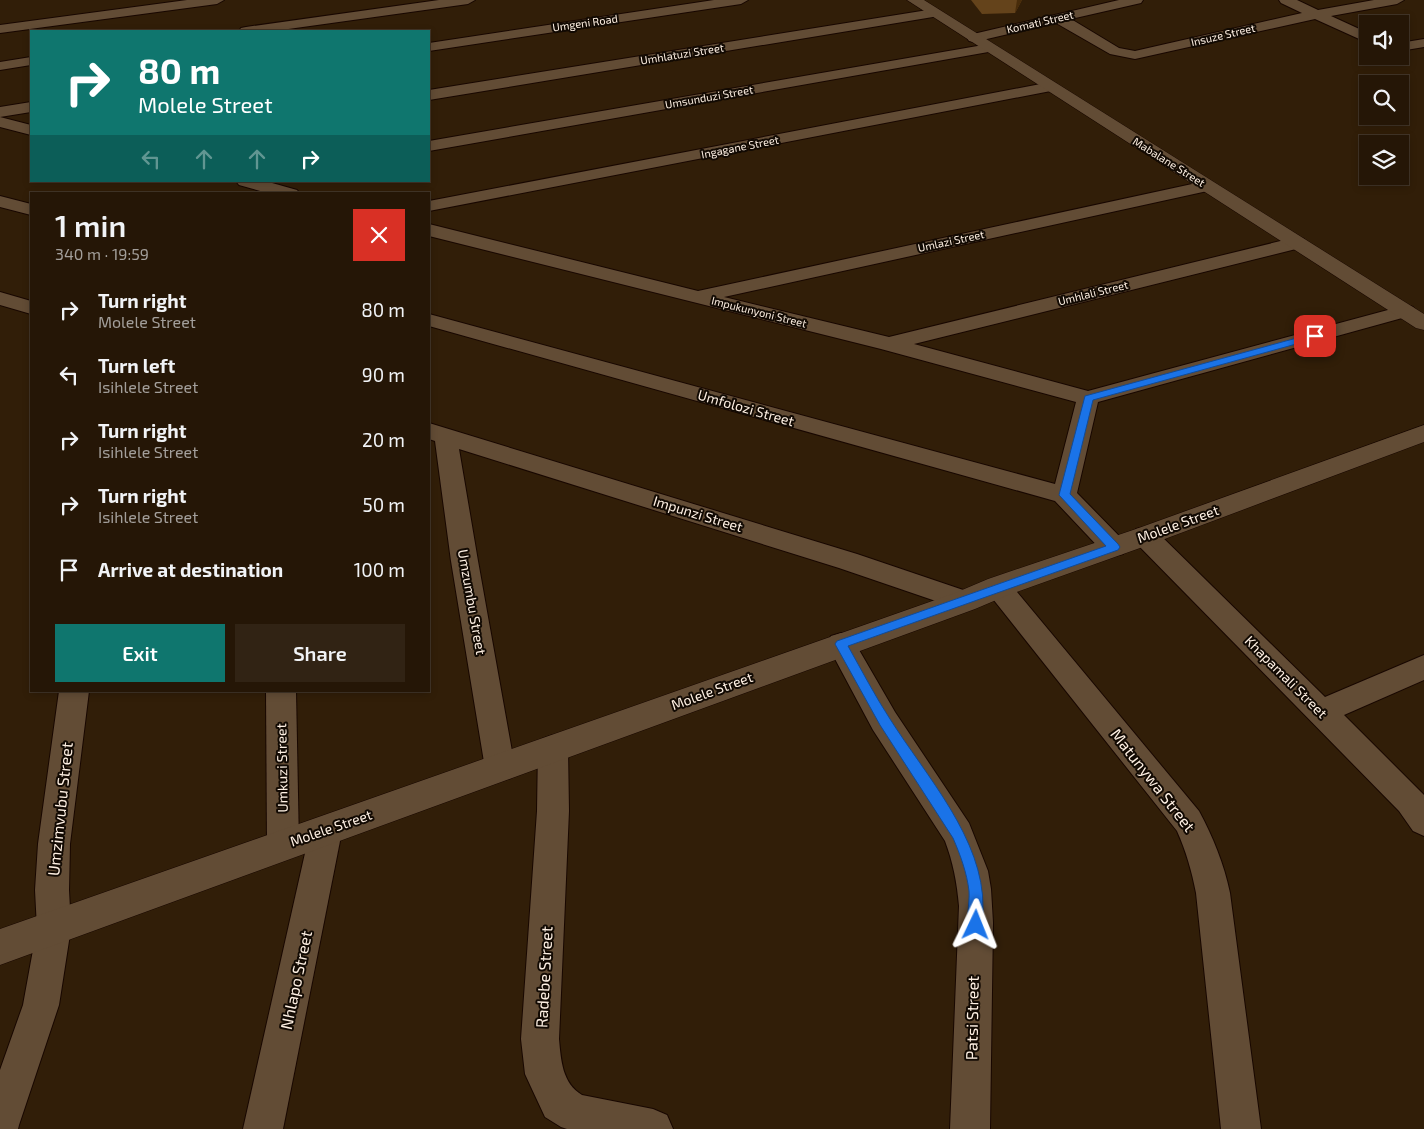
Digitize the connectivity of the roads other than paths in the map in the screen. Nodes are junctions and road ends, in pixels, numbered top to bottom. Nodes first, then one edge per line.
1 (217, 0) edge
2 (468, 0) edge
3 (741, 0) edge
4 (914, 0) edge
5 (1136, 0) edge
6 (1286, 0) edge
7 (1397, 0) edge
8 (425, 3) edge
9 (934, 14) junction
10 (1316, 14) junction
11 (1058, 18) junction
12 (0, 29) edge
13 (252, 30) edge
14 (1359, 35) edge
15 (974, 38) junction
16 (1424, 43) edge
17 (448, 44) junction
18 (1409, 46) edge
19 (430, 47) edge
20 (989, 48) junction
21 (30, 61) edge
22 (0, 66) edge
23 (1051, 87) junction
24 (430, 95) edge
25 (30, 107) edge
26 (0, 112) edge
27 (0, 122) edge
28 (30, 130) edge
29 (430, 146) edge
30 (249, 182) edge
31 (1206, 186) junction
32 (284, 192) edge
33 (0, 201) edge
34 (430, 206) edge
35 (30, 210) edge
36 (430, 230) edge
37 (1297, 243) junction
38 (696, 297) junction
39 (0, 298) edge
40 (30, 308) edge
41 (1415, 317) edge
42 (430, 320) edge
43 (889, 344) junction
44 (1088, 398) junction
45 (1424, 433) edge
46 (437, 434) edge
47 (1064, 495) junction
48 (1145, 536) junction
49 (1114, 547) junction
50 (998, 587) junction
51 (965, 601) junction
52 (841, 644) junction
53 (1424, 666) edge
54 (74, 692) edge
55 (281, 692) edge
56 (1321, 712) junction
57 (553, 748) junction
58 (500, 768) junction
59 (1424, 821) edge
60 (326, 831) junction
61 (283, 846) junction
62 (54, 928) junction
63 (0, 947) edge
64 (0, 1125) edge
65 (263, 1129) edge
66 (653, 1129) edge
67 (970, 1129) edge
68 (1241, 1129) edge

1 - 12 street
2 - 8 street
3 - 17 street, Umgeni Road
4 - 9 street, Mabalane Street
5 - 11 street, Komati Street
6 - 10 street
7 - 10 street, Insuze Street
8 - 13 street
8 - 17 street
9 - 15 street, Mabalane Street
9 - 24 street, Umhlatuzi Street
10 - 11 street, Insuze Street
10 - 14 street
11 - 15 street, Komati Street
15 - 20 street, Mabalane Street
16 - 18 street
17 - 19 street, Umgeni Road
20 - 23 street, Mabalane Street
20 - 29 street, Umsunduzi Street
21 - 22 street
23 - 31 street, Mabalane Street
23 - 34 street, Ingagane Street
25 - 26 street
27 - 28 street
30 - 32 street
31 - 37 street, Mabalane Street
31 - 38 street, Umlazi Street
33 - 35 street
36 - 38 street, Impukunyoni Street
37 - 41 street, Mabalane Street
37 - 43 street, Umhlali Street
38 - 43 street, Impukunyoni Street
39 - 40 street
41 - 44 street
42 - 47 street, Umfolozi Street
43 - 44 street, Impukunyoni Street
44 - 47 street
45 - 48 street, Molele Street
46 - 51 street, Impunzi Street
46 - 58 street, Umzumbu Street
47 - 49 street
48 - 49 street, Molele Street
48 - 56 street, Khapamali Street
49 - 50 street, Molele Street
50 - 51 street, Molele Street
50 - 68 street, Matunywa Street
51 - 52 street, Molele Street
52 - 57 street, Molele Street
52 - 67 street, Patsi Street
53 - 56 street
54 - 62 street, Umzimvubu Street
55 - 61 street, Umkuzi Street
56 - 59 street, Khapamali Street
57 - 58 street, Molele Street
57 - 66 street, Radebe Street
58 - 60 street, Molele Street
60 - 61 street, Molele Street
60 - 65 street, Nhlapo Street
61 - 62 street, Molele Street
62 - 63 street, Molele Street
62 - 64 street, Umzimvubu Street

